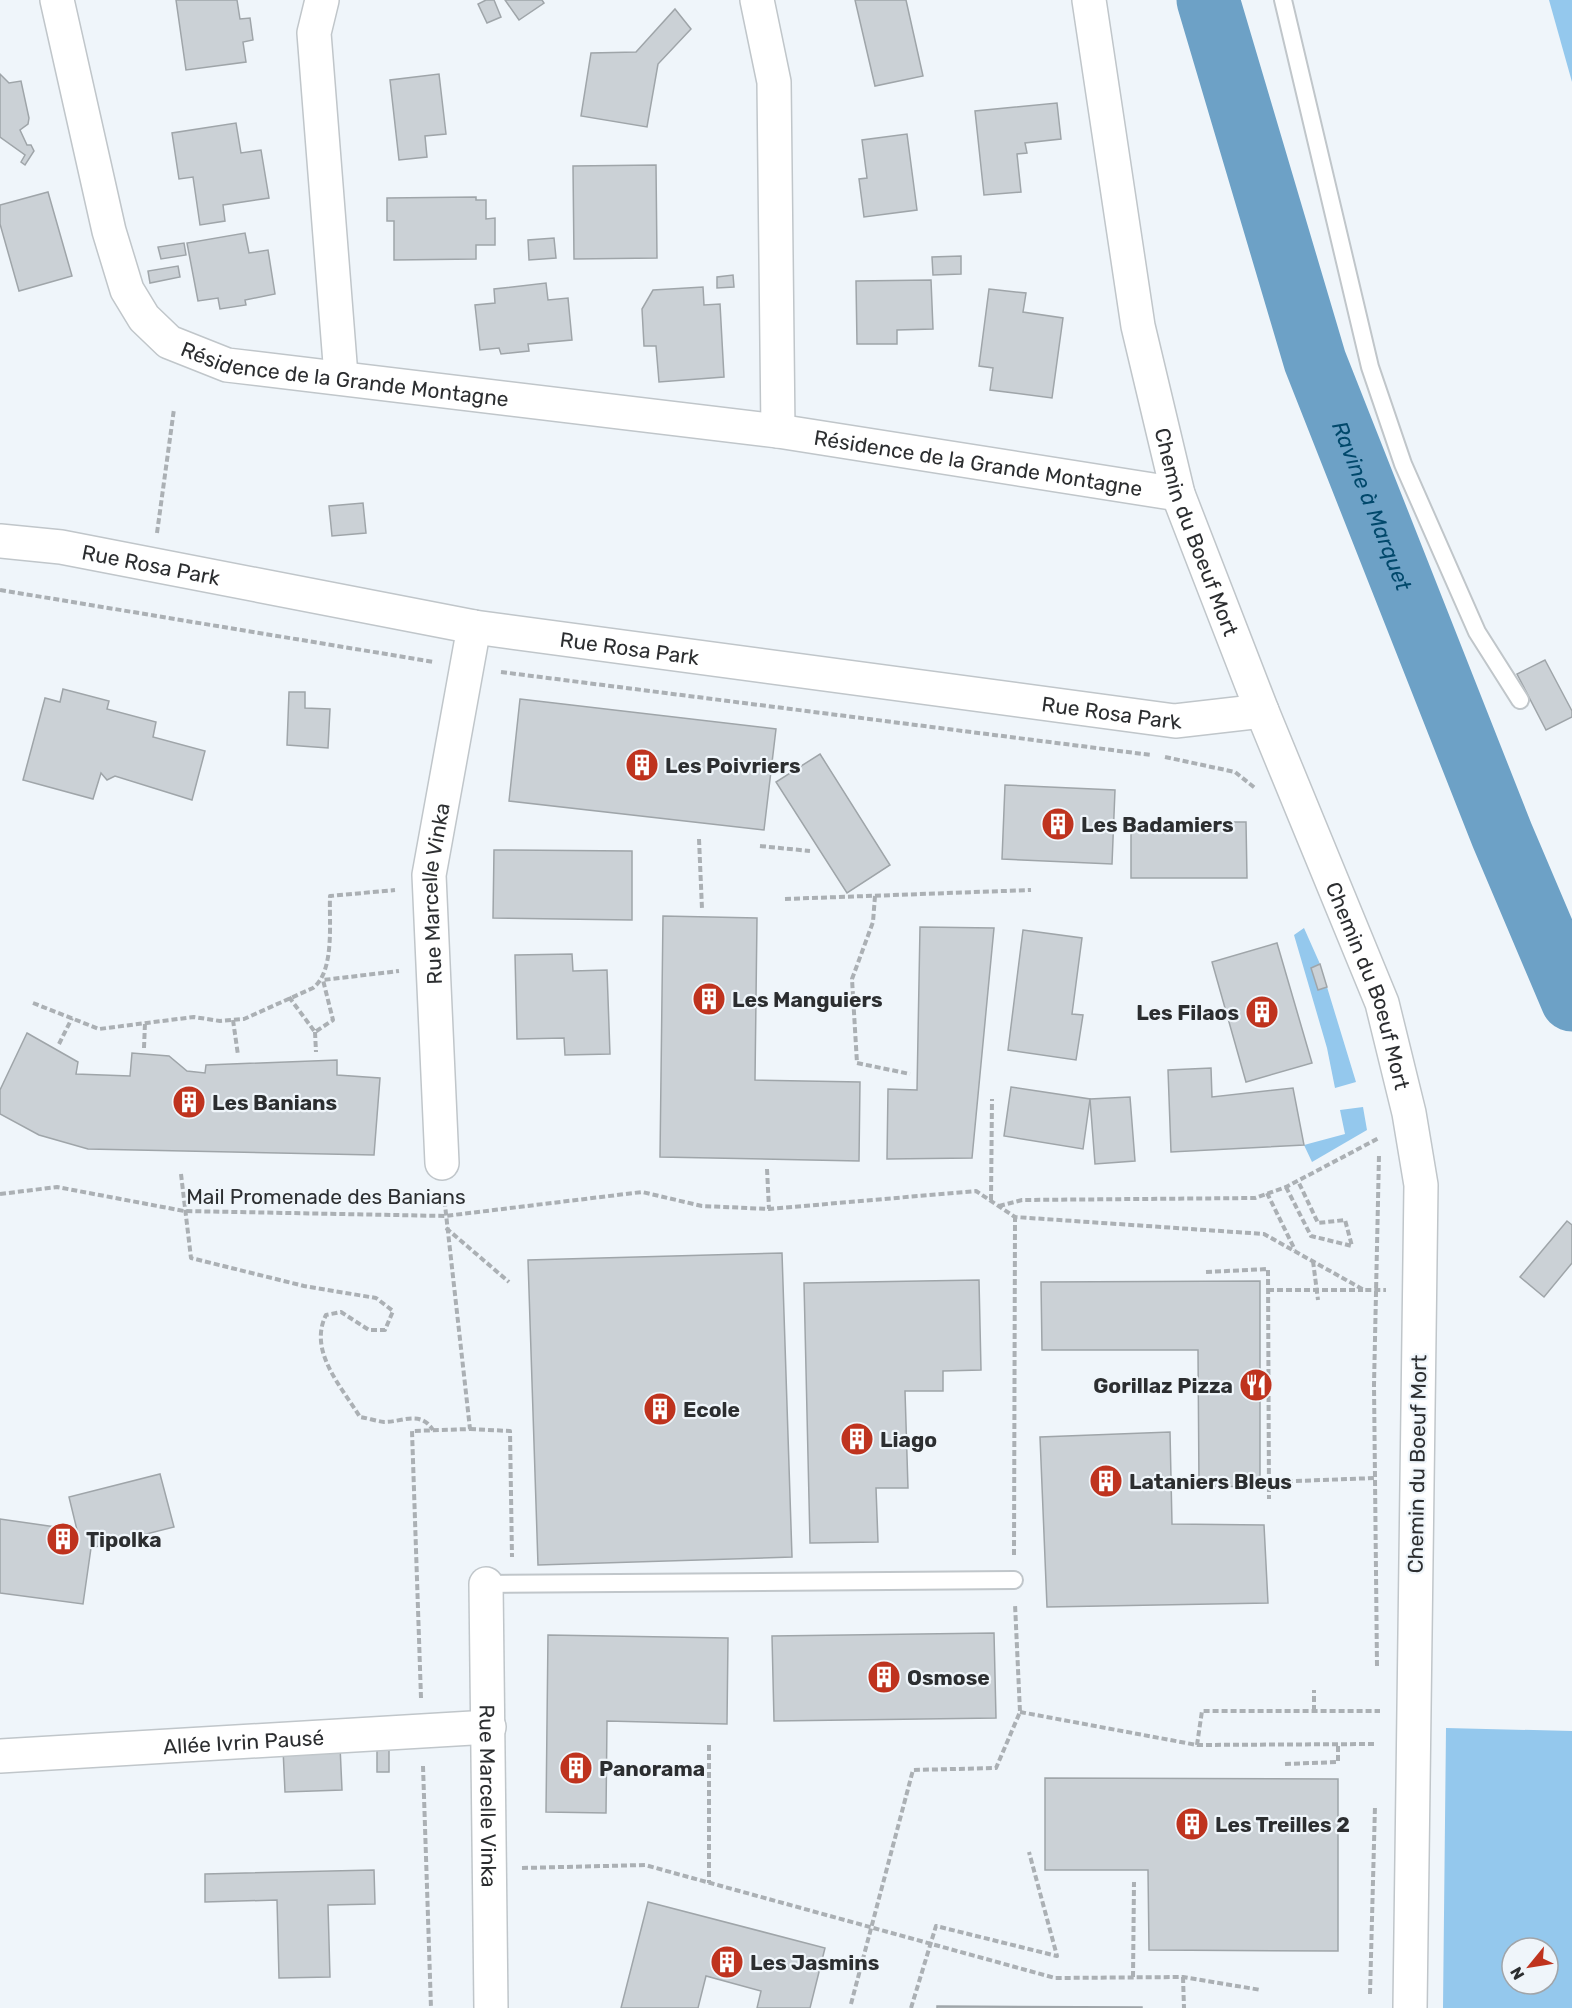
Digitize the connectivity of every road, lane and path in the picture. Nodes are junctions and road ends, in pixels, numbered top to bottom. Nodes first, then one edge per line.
1 (57, 0) edge
2 (322, 0) edge
3 (757, 0) edge
4 (1089, 0) edge
5 (1283, 0) edge
6 (341, 376) junction
7 (174, 409) dead end
8 (778, 431) junction
9 (1178, 494) junction
10 (157, 534) dead end
11 (0, 541) edge
12 (0, 590) edge
13 (474, 627) junction
14 (467, 667) junction
15 (1520, 700) dead end
16 (1262, 711) junction
17 (1264, 794) dead end
18 (699, 839) dead end
19 (760, 846) dead end
20 (810, 851) dead end
21 (429, 886) junction
22 (1031, 890) dead end
23 (875, 896) junction
24 (785, 899) dead end
25 (702, 909) dead end
26 (432, 967) junction
27 (323, 980) junction
28 (289, 997) junction
29 (33, 1003) dead end
30 (72, 1018) junction
31 (233, 1020) junction
32 (145, 1023) junction
33 (315, 1032) junction
34 (59, 1044) dead end
35 (144, 1048) dead end
36 (316, 1052) dead end
37 (238, 1055) dead end
38 (910, 1074) dead end
39 (992, 1099) dead end
40 (1410, 1121) junction
41 (1378, 1128) dead end
42 (1379, 1137) junction
43 (442, 1163) dead end
44 (767, 1169) dead end
45 (181, 1174) dead end
46 (1298, 1180) junction
47 (1286, 1187) junction
48 (1267, 1193) junction
49 (0, 1194) edge
50 (991, 1201) junction
51 (999, 1206) junction
52 (769, 1209) junction
53 (184, 1211) junction
54 (445, 1216) junction
55 (1016, 1217) junction
56 (446, 1228) junction
57 (1296, 1251) junction
58 (1313, 1260) junction
59 (1206, 1272) dead end
60 (509, 1282) dead end
61 (1419, 1289) junction
62 (1268, 1290) junction
63 (1317, 1290) junction
64 (1364, 1290) junction
65 (1376, 1290) junction
66 (1318, 1300) dead end
67 (434, 1431) junction
68 (1375, 1478) junction
69 (1269, 1482) junction
70 (1269, 1499) dead end
71 (1014, 1580) junction
72 (486, 1584) joint
73 (1377, 1676) dead end
74 (1314, 1690) dead end
75 (1378, 1699) dead end
76 (1414, 1710) junction
77 (1314, 1711) junction
78 (1378, 1711) junction
79 (1020, 1712) junction
80 (1378, 1722) dead end
81 (489, 1727) junction
82 (422, 1731) junction
83 (1377, 1733) dead end
84 (1338, 1744) junction
85 (1377, 1744) junction
86 (709, 1745) dead end
87 (1197, 1745) junction
88 (0, 1756) edge
89 (1377, 1756) dead end
90 (1285, 1764) dead end
91 (1376, 1801) dead end
92 (1029, 1852) dead end
93 (518, 1868) dead end
94 (1134, 1882) dead end
95 (710, 1883) junction
96 (872, 1927) junction
97 (931, 1944) junction
98 (1133, 1977) junction
99 (1184, 1977) junction
100 (1261, 1990) dead end
101 (1370, 1994) dead end
102 (851, 2004) dead end
103 (431, 2008) edge
104 (490, 2008) edge
105 (911, 2008) edge
106 (1184, 2008) edge
107 (1410, 2008) edge

1 - 6 street, Résidence de la Grande Montagne
2 - 6 street
3 - 8 street
4 - 9 street, Chemin du Boeuf Mort
5 - 15 lane
6 - 8 street, Résidence de la Grande Montagne
7 - 10 path
8 - 9 street, Résidence de la Grande Montagne
9 - 16 street, Chemin du Boeuf Mort
11 - 13 street, Rue Rosa Park
12 - 14 path
13 - 14 street, Rue Marcelle Vinka
13 - 16 street, Rue Rosa Park
14 - 17 path
14 - 21 street, Rue Marcelle Vinka
16 - 40 street, Chemin du Boeuf Mort
18 - 25 path
19 - 20 path
21 - 26 street, Rue Marcelle Vinka
21 - 27 path
22 - 23 path
23 - 24 path
23 - 38 path
26 - 27 path
26 - 43 street, Rue Marcelle Vinka
27 - 28 path
27 - 33 path
28 - 31 path
28 - 33 path
29 - 30 path
30 - 32 path
30 - 34 path
31 - 32 path
31 - 37 path
32 - 35 path
33 - 36 path
39 - 50 path
40 - 42 path
40 - 61 street, Chemin du Boeuf Mort
41 - 42 path
42 - 46 path
42 - 65 path
44 - 52 path
45 - 53 path
46 - 47 path
46 - 47 path
47 - 48 path
48 - 51 path
48 - 57 path
49 - 53 path, Mail Promenade des Banians
50 - 51 path, Mail Promenade des Banians
50 - 52 path, Mail Promenade des Banians
51 - 55 path, Mail Promenade des Banians
52 - 54 path, Mail Promenade des Banians
53 - 54 path, Mail Promenade des Banians
53 - 67 path
54 - 56 path
55 - 57 path, Mail Promenade des Banians
55 - 71 path
56 - 60 path
56 - 67 path
57 - 58 path, Mail Promenade des Banians
58 - 63 path
58 - 64 path, Mail Promenade des Banians
59 - 62 path
61 - 65 path
61 - 76 street, Chemin du Boeuf Mort
62 - 63 path
62 - 69 path
63 - 64 path
63 - 66 path
64 - 65 path
65 - 68 path
67 - 82 path
68 - 69 path
68 - 73 path
69 - 70 path
71 - 72 lane
71 - 79 path
72 - 81 street, Rue Marcelle Vinka
74 - 77 path
75 - 78 path
76 - 78 path
76 - 107 street, Chemin du Boeuf Mort
77 - 78 path
77 - 87 path
78 - 80 path
79 - 87 path
79 - 96 path
81 - 82 street, Allée Ivrin Pausé
81 - 104 street, Rue Marcelle Vinka
82 - 88 street, Allée Ivrin Pausé
82 - 103 path
83 - 85 path
84 - 85 path
84 - 87 path
84 - 90 path
85 - 89 path
86 - 95 path
91 - 101 path
92 - 97 path
93 - 95 path
94 - 98 path
95 - 96 path
96 - 97 path
96 - 102 path
97 - 98 path
97 - 105 path
98 - 99 path
99 - 100 path
99 - 106 path

